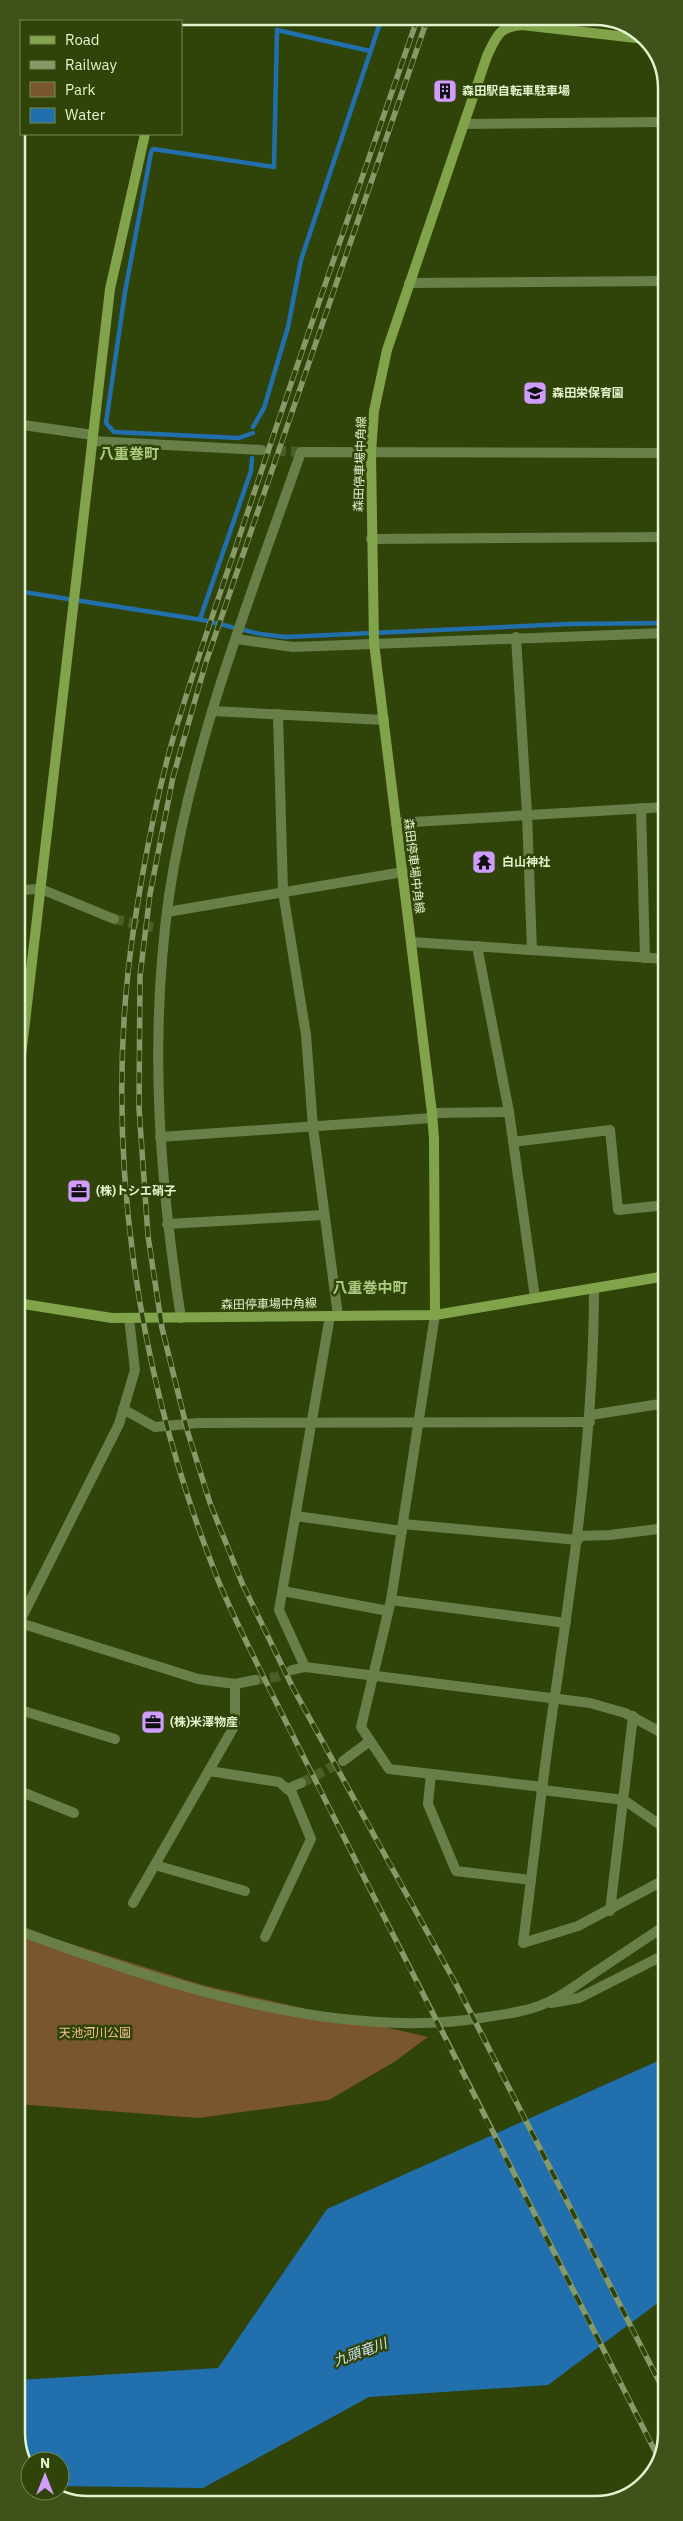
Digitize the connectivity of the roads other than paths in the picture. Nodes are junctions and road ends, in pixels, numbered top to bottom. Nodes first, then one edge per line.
1 (505, 25) edge
2 (522, 25) edge
3 (633, 39) edge
4 (658, 122) edge
5 (464, 124) junction
6 (145, 135) edge
7 (658, 281) edge
8 (409, 283) junction
9 (25, 426) edge
10 (93, 438) junction
11 (261, 450) tunnel mouth
12 (371, 453) junction
13 (658, 453) edge
14 (658, 537) edge
15 (371, 539) junction
16 (658, 632) edge
17 (516, 637) junction
18 (374, 639) junction
19 (236, 640) junction
20 (212, 711) junction
21 (278, 714) junction
22 (384, 720) junction
23 (658, 807) edge
24 (641, 808) junction
25 (527, 814) junction
26 (396, 822) junction
27 (402, 872) junction
28 (40, 889) junction
29 (25, 890) edge
30 (283, 892) junction
31 (168, 912) junction
32 (114, 919) tunnel mouth
33 (411, 942) junction
34 (477, 946) junction
35 (532, 950) junction
36 (645, 958) junction
37 (658, 959) edge
38 (25, 1021) edge
39 (508, 1112) junction
40 (432, 1116) junction
41 (313, 1127) junction
42 (160, 1137) junction
43 (513, 1142) junction
44 (658, 1207) edge
45 (324, 1214) junction
46 (166, 1224) junction
47 (658, 1277) edge
48 (594, 1288) junction
49 (535, 1298) junction
50 (25, 1304) edge
51 (435, 1315) junction
52 (334, 1316) junction
53 (129, 1318) junction
54 (181, 1318) junction
55 (658, 1405) edge
56 (123, 1409) junction
57 (590, 1418) junction
58 (312, 1423) junction
59 (419, 1424) junction
60 (296, 1516) junction
61 (403, 1527) junction
62 (658, 1529) edge
63 (578, 1538) junction
64 (283, 1591) junction
65 (390, 1605) junction
66 (25, 1610) edge
67 (566, 1623) junction
68 (25, 1626) edge
69 (305, 1666) junction
70 (292, 1670) tunnel mouth
71 (374, 1675) junction
72 (254, 1680) tunnel mouth
73 (235, 1684) junction
74 (554, 1697) junction
75 (25, 1711) edge
76 (633, 1716) junction
77 (658, 1730) edge
78 (115, 1739) dead end
79 (370, 1741) junction
80 (343, 1761) tunnel mouth
81 (209, 1771) junction
82 (432, 1774) junction
83 (301, 1783) tunnel mouth
84 (543, 1788) junction
85 (287, 1789) junction
86 (25, 1793) edge
87 (624, 1800) junction
88 (74, 1812) dead end
89 (658, 1823) edge
90 (155, 1865) junction
91 (531, 1880) junction
92 (658, 1884) edge
93 (245, 1891) dead end
94 (133, 1904) dead end
95 (610, 1911) junction
96 (658, 1930) edge
97 (25, 1933) edge
98 (265, 1937) dead end
99 (658, 1958) edge
100 (546, 2003) junction

1 - 5 main road, 森田停車場中角線
2 - 3 main road
4 - 5 street
5 - 8 main road, 森田停車場中角線
6 - 10 main road
7 - 8 street
8 - 12 main road, 森田停車場中角線
9 - 10 street
10 - 11 street
10 - 28 main road
12 - 13 street
12 - 15 main road, 森田停車場中角線
12 - 19 street
14 - 15 street
15 - 18 main road, 森田停車場中角線
16 - 17 street
17 - 18 street
17 - 25 street
18 - 19 street
18 - 22 main road, 森田停車場中角線
19 - 20 street
20 - 21 street
20 - 31 street
21 - 22 street
21 - 30 street
22 - 26 main road, 森田停車場中角線
23 - 24 street
24 - 25 street
24 - 36 street
25 - 26 street
25 - 35 street
26 - 27 main road, 森田停車場中角線
27 - 30 street
27 - 33 main road, 森田停車場中角線
28 - 29 street
28 - 32 street
28 - 38 main road
30 - 31 street
30 - 41 street
31 - 42 street
33 - 34 street
33 - 40 main road, 森田停車場中角線
34 - 35 street
34 - 39 street
35 - 36 street
36 - 37 street
39 - 40 street
39 - 43 street
40 - 41 street
40 - 51 main road, 森田停車場中角線
41 - 42 street
41 - 45 street
42 - 46 street
43 - 44 street
43 - 49 street
45 - 46 street
45 - 52 street
46 - 54 street
47 - 48 main road
48 - 49 main road
48 - 57 street
49 - 51 main road
50 - 53 main road, 森田停車場中角線
51 - 52 main road, 森田停車場中角線
51 - 59 street
52 - 54 main road, 森田停車場中角線
52 - 58 street
53 - 54 main road, 森田停車場中角線
53 - 56 street
55 - 57 street
56 - 58 street
56 - 66 street
57 - 59 street
57 - 63 street
58 - 59 street
58 - 60 street
59 - 61 street
60 - 61 street
60 - 64 street
61 - 63 street
61 - 65 street
62 - 63 street
63 - 67 street
64 - 65 street
64 - 69 street
65 - 67 street
65 - 71 street
67 - 74 street
68 - 73 street
69 - 70 street
69 - 71 street
71 - 74 street
71 - 79 street
72 - 73 street
73 - 81 street
74 - 76 street
74 - 84 street
75 - 78 street
76 - 77 street
76 - 87 street
79 - 80 street
79 - 82 street
81 - 85 street
81 - 90 street
82 - 84 street
82 - 91 street
83 - 85 street
84 - 87 street
84 - 91 street
85 - 98 street
86 - 88 street
87 - 89 street
87 - 95 street
90 - 93 street
90 - 94 street
91 - 95 street
92 - 95 street
96 - 100 street
97 - 100 street
99 - 100 street

